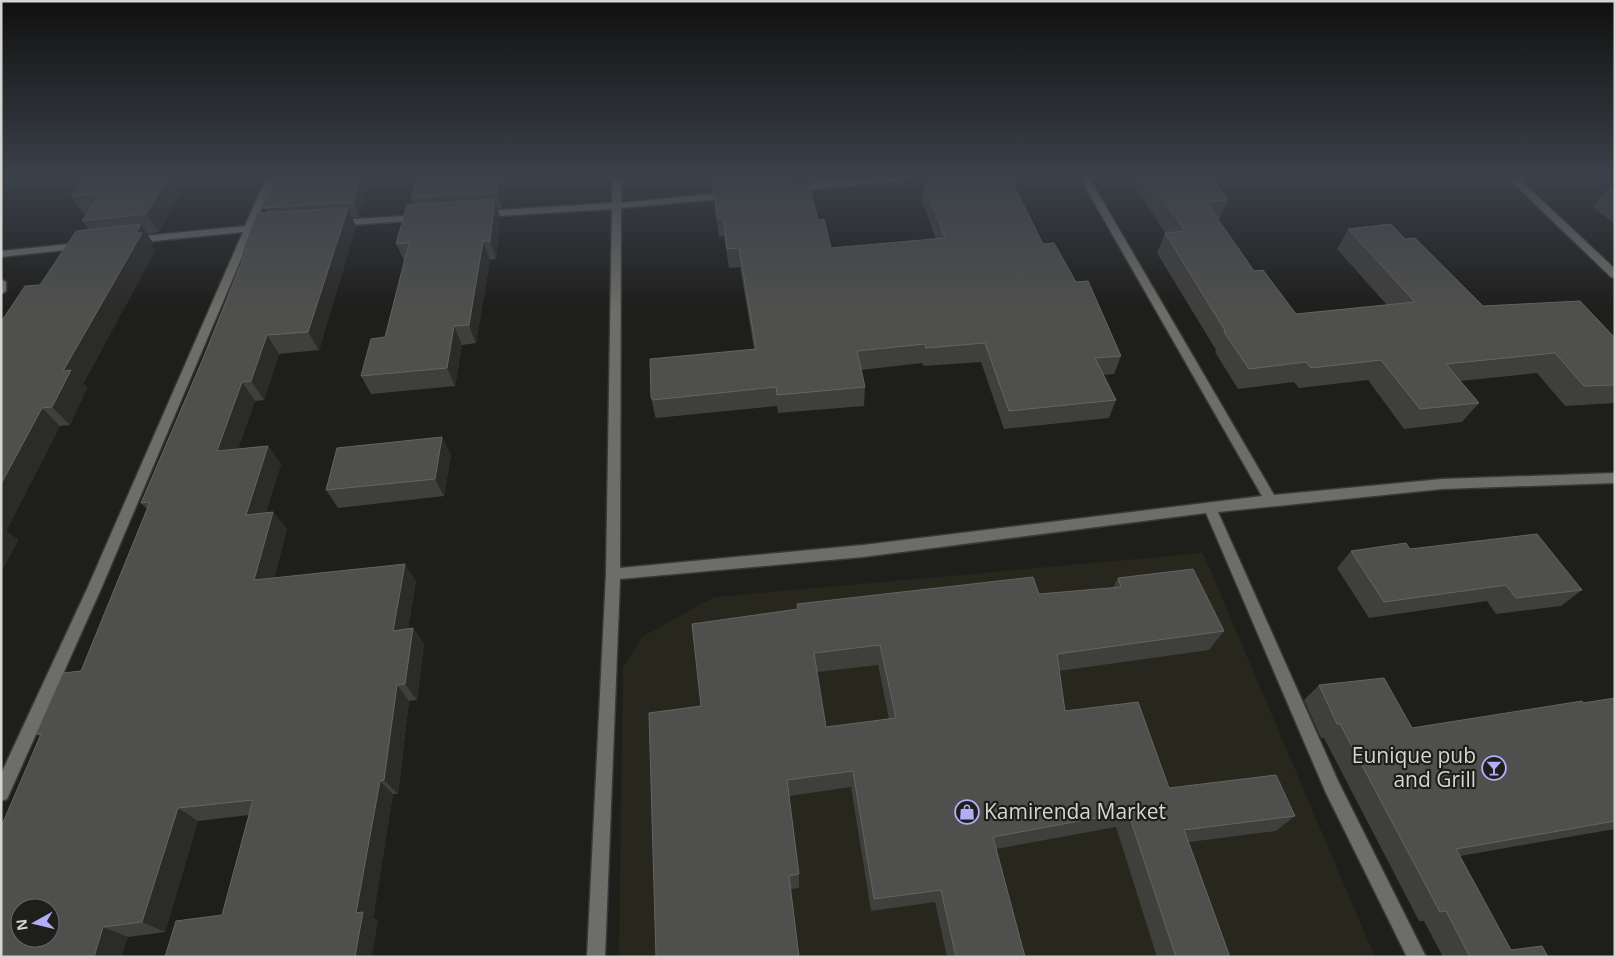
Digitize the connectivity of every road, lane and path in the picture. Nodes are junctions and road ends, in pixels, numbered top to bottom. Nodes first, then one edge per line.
1 (252, 221) edge
2 (366, 221) edge
3 (617, 221) edge
4 (1109, 221) edge
5 (1557, 221) edge
6 (328, 223) edge
7 (278, 226) edge
8 (249, 228) junction
9 (120, 242) edge
10 (90, 245) edge
11 (1, 254) edge
12 (1615, 275) edge
13 (1, 282) edge
14 (1, 291) edge
15 (1615, 478) edge
16 (1271, 500) junction
17 (1210, 508) junction
18 (613, 574) junction
19 (1, 794) edge
20 (596, 957) edge
21 (1417, 957) edge

1 - 8 street
2 - 6 street
3 - 18 street
4 - 16 street
5 - 12 street
7 - 8 street
8 - 9 street
8 - 19 street
10 - 11 street
13 - 14 street
15 - 16 street
16 - 17 street
17 - 18 street
17 - 21 street
18 - 20 street

